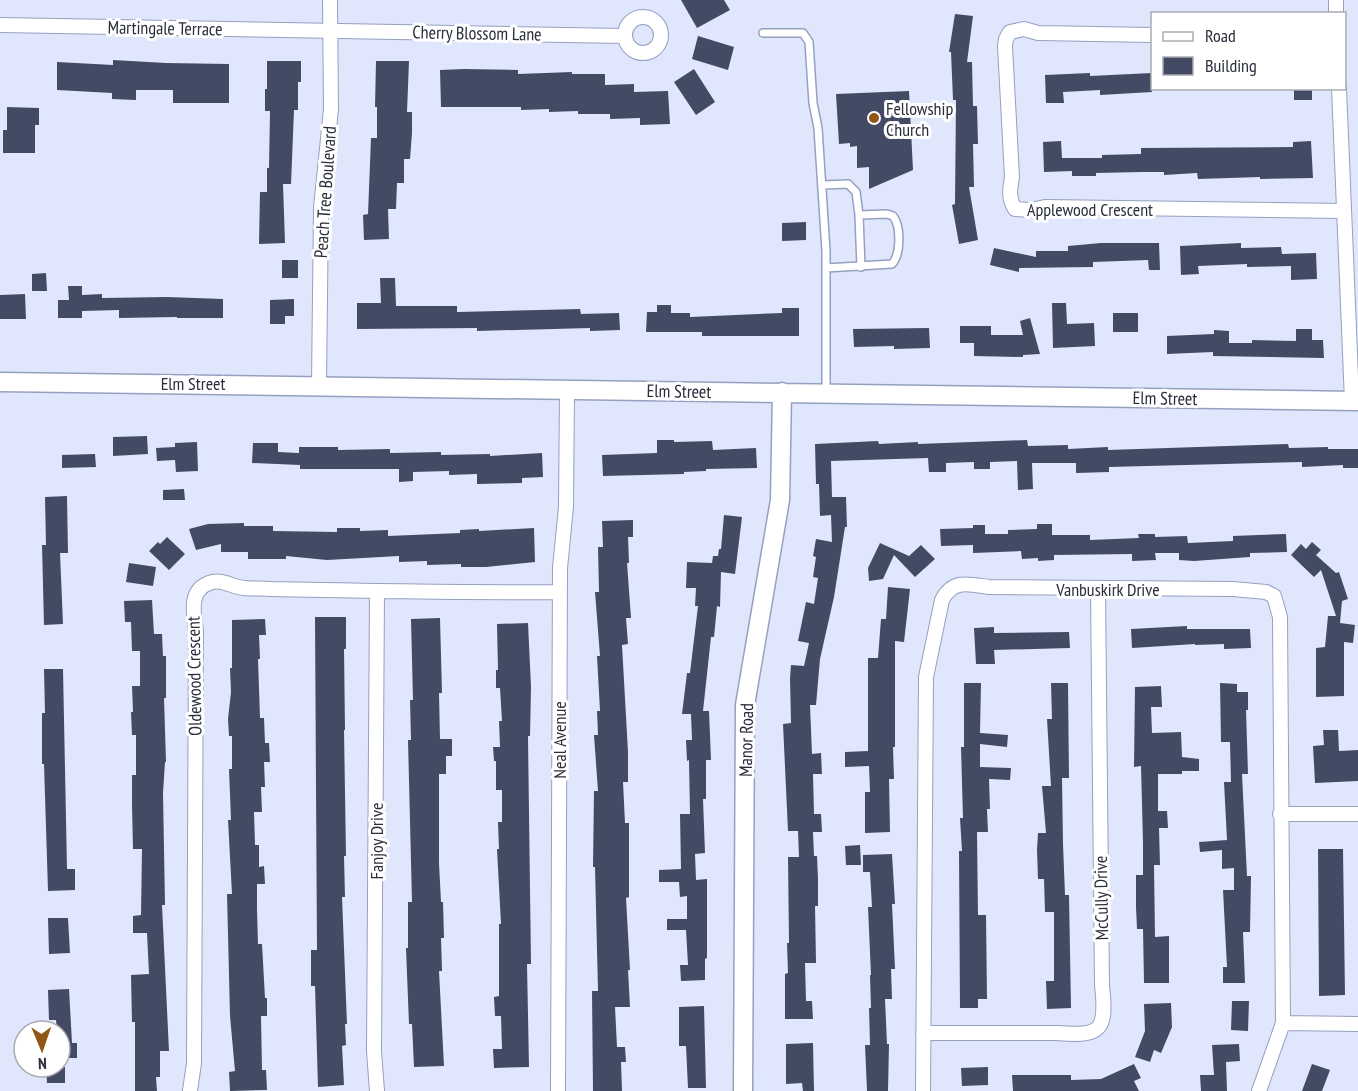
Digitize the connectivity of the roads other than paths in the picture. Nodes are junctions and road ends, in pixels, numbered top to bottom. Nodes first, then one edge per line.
1 (330, 0) edge
2 (0, 24) edge
3 (330, 31) junction
4 (763, 33) dead end
5 (1151, 35) edge
6 (624, 36) dead end
7 (1339, 90) edge
8 (822, 185) junction
9 (1344, 211) junction
10 (859, 215) junction
11 (861, 267) junction
12 (826, 268) junction
13 (0, 382) edge
14 (319, 384) junction
15 (567, 390) junction
16 (782, 392) junction
17 (826, 393) junction
18 (1355, 401) edge
19 (1098, 589) junction
20 (377, 592) junction
21 (559, 592) junction
22 (1280, 814) junction
23 (1358, 814) edge
24 (1283, 1023) junction
25 (1358, 1024) edge
26 (923, 1033) junction
27 (190, 1091) edge
28 (377, 1091) edge
29 (558, 1091) edge
30 (743, 1091) edge
31 (923, 1091) edge
32 (1259, 1091) edge

1 - 3 street, Peach Tree Boulevard
2 - 3 street, Martingale Terrace
3 - 6 street, Cherry Blossom Lane
3 - 14 street, Peach Tree Boulevard
4 - 8 lane
5 - 9 street, Applewood Crescent
7 - 9 street
8 - 10 lane
8 - 12 lane
9 - 18 street
10 - 11 lane
10 - 11 lane
11 - 12 lane
12 - 17 lane
13 - 14 main road, Elm Street
14 - 15 main road, Elm Street
15 - 16 main road, Elm Street
15 - 21 street, Neal Avenue
16 - 17 main road, Elm Street
16 - 30 main road, Manor Road
17 - 18 main road, Elm Street
19 - 22 street, Vanbuskirk Drive
19 - 26 street, Vanbuskirk Drive
19 - 26 street, McCully Drive
20 - 21 street, Oldewood Crescent
20 - 27 street, Oldewood Crescent
20 - 28 street, Fanjoy Drive
21 - 29 street, Neal Avenue
22 - 23 street
22 - 24 street, Vanbuskirk Drive
24 - 25 street
24 - 32 street, Vanbuskirk Drive
26 - 31 street, Vanbuskirk Drive

